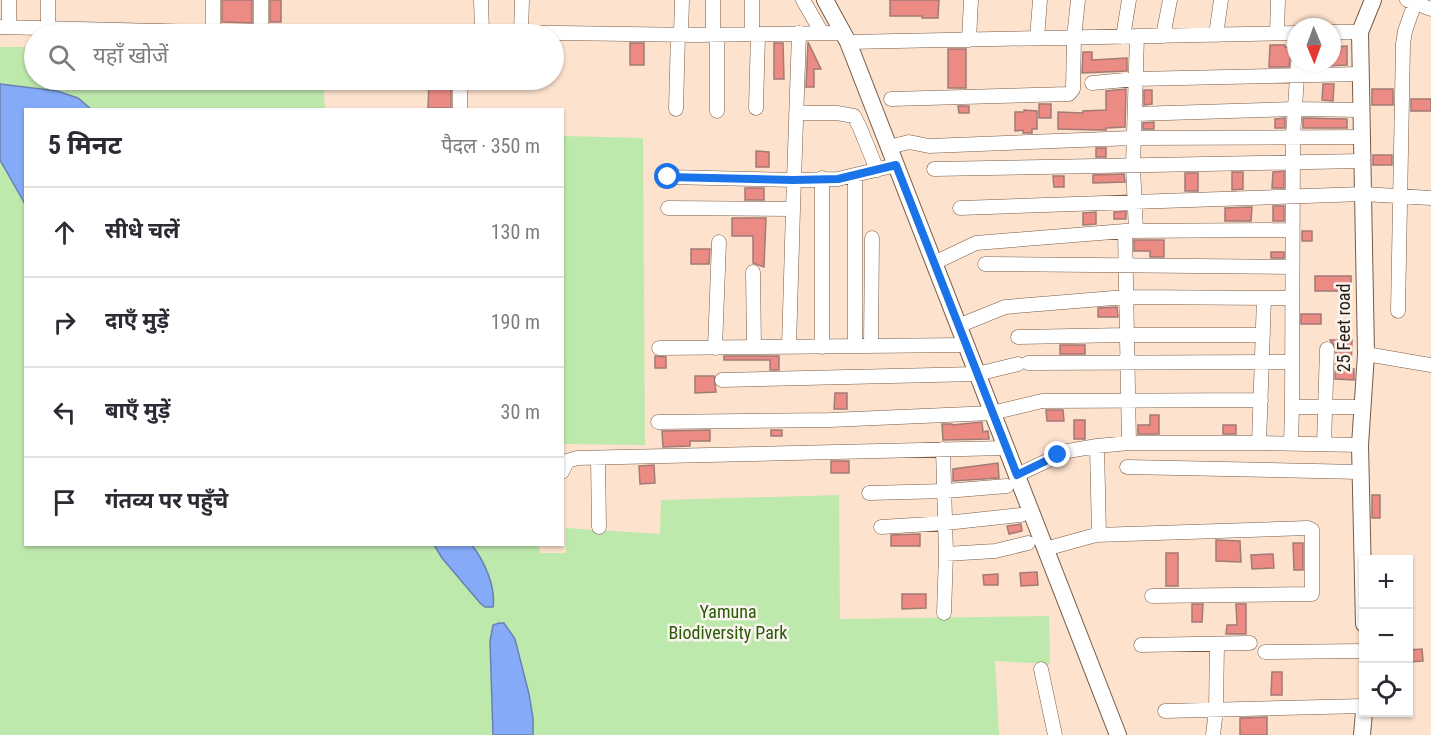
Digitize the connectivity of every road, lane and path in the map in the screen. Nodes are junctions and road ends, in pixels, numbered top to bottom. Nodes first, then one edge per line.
1 (9, 0) edge
2 (48, 0) edge
3 (213, 0) edge
4 (261, 0) edge
5 (482, 0) edge
6 (522, 0) edge
7 (682, 0) edge
8 (713, 0) edge
9 (752, 0) edge
10 (803, 0) edge
11 (825, 0) edge
12 (971, 0) edge
13 (1040, 0) edge
14 (1078, 0) edge
15 (1130, 0) edge
16 (1170, 0) edge
17 (1221, 0) edge
18 (1278, 0) edge
19 (1373, 0) edge
20 (1413, 1) edge
21 (1431, 9) edge
22 (48, 24) edge
23 (213, 24) edge
24 (261, 24) edge
25 (482, 24) edge
26 (521, 24) edge
27 (4, 27) edge
28 (24, 27) edge
29 (1341, 32) edge
30 (1360, 32) junction
31 (564, 33) edge
32 (799, 33) junction
33 (822, 33) junction
34 (1277, 33) junction
35 (1287, 33) edge
36 (680, 34) junction
37 (715, 34) junction
38 (755, 34) junction
39 (1216, 35) junction
40 (1130, 36) junction
41 (1163, 36) junction
42 (845, 38) junction
43 (1037, 38) junction
44 (1074, 38) junction
45 (969, 40) junction
46 (1287, 70) edge
47 (1297, 72) edge
48 (1335, 72) edge
49 (1361, 74) junction
50 (1136, 80) junction
51 (1092, 83) dead end
52 (460, 90) edge
53 (891, 99) dead end
54 (460, 108) edge
55 (756, 108) dead end
56 (676, 109) dead end
57 (1294, 110) junction
58 (1362, 110) junction
59 (717, 111) dead end
60 (796, 113) junction
61 (1135, 114) junction
62 (1293, 136) junction
63 (1362, 137) junction
64 (1133, 138) junction
65 (889, 147) junction
66 (1362, 161) junction
67 (1292, 163) junction
68 (896, 165) junction
69 (1133, 166) junction
70 (934, 169) dead end
71 (877, 170) junction
72 (855, 175) junction
73 (668, 177) dead end
74 (822, 178) junction
75 (793, 180) junction
76 (1363, 195) junction
77 (1400, 195) junction
78 (1292, 197) junction
79 (1431, 198) edge
80 (1135, 202) junction
81 (668, 208) dead end
82 (960, 208) dead end
83 (793, 209) junction
84 (1292, 230) junction
85 (1130, 231) junction
86 (872, 238) dead end
87 (719, 242) dead end
88 (934, 263) junction
89 (985, 264) dead end
90 (1125, 265) junction
91 (1291, 267) junction
92 (753, 272) dead end
93 (1126, 297) junction
94 (1264, 298) junction
95 (1291, 298) junction
96 (1398, 310) dead end
97 (958, 326) junction
98 (1127, 335) junction
99 (1263, 335) junction
100 (1018, 338) dead end
101 (966, 345) junction
102 (822, 346) junction
103 (855, 346) junction
104 (871, 346) junction
105 (754, 347) junction
106 (789, 347) junction
107 (659, 348) dead end
108 (715, 348) junction
109 (1327, 350) dead end
110 (1366, 354) junction
111 (1128, 362) junction
112 (1263, 362) junction
113 (1292, 362) junction
114 (1431, 365) edge
115 (977, 374) junction
116 (722, 380) dead end
117 (1128, 400) junction
118 (1261, 400) junction
119 (1292, 407) junction
120 (1324, 407) junction
121 (1361, 407) junction
122 (992, 413) junction
123 (658, 422) dead end
124 (1259, 442) junction
125 (1129, 443) junction
126 (1291, 443) junction
127 (1324, 444) junction
128 (1360, 445) junction
129 (1097, 446) junction
130 (1006, 448) junction
131 (943, 449) junction
132 (598, 458) junction
133 (1127, 467) dead end
134 (564, 468) edge
135 (1360, 472) junction
136 (1012, 480) junction
137 (946, 491) junction
138 (869, 493) dead end
139 (1021, 515) dead end
140 (946, 524) junction
141 (881, 526) dead end
142 (599, 527) dead end
143 (1095, 536) junction
144 (1028, 543) dead end
145 (1045, 549) junction
146 (946, 554) junction
147 (1152, 596) dead end
148 (1364, 609) edge
149 (944, 613) dead end
150 (1250, 643) dead end
151 (1217, 644) junction
152 (1141, 645) dead end
153 (1359, 651) edge
154 (1265, 652) dead end
155 (1041, 669) dead end
156 (1359, 706) edge
157 (1216, 710) junction
158 (1165, 711) dead end
159 (1364, 717) edge
160 (1054, 735) edge
161 (1118, 735) edge
162 (1213, 735) edge
163 (1362, 735) edge

1 - 27 street
2 - 22 street
3 - 23 street
4 - 24 street
5 - 25 street
6 - 26 street
7 - 36 street
8 - 37 street
9 - 38 street
10 - 33 street
11 - 42 street
12 - 45 street
13 - 43 street
14 - 44 street
15 - 40 street
16 - 41 street
17 - 39 street
18 - 34 street
19 - 30 street
20 - 21 street
20 - 77 street
27 - 28 street
29 - 30 street
30 - 49 street, 25 Feet road
31 - 36 street
32 - 33 street
32 - 38 street
32 - 60 street
33 - 42 street
34 - 35 street
34 - 39 street
36 - 37 street
36 - 56 street
37 - 38 street
37 - 59 street
38 - 55 street
39 - 41 street
40 - 41 street
40 - 44 street
40 - 50 street
42 - 45 street
42 - 65 street
43 - 44 street
43 - 45 street
44 - 53 street
46 - 50 street
47 - 57 street
48 - 49 street
49 - 58 street, 25 Feet road
50 - 51 street
50 - 61 street
52 - 54 street
57 - 58 street
57 - 61 street
57 - 62 street
58 - 63 street, 25 Feet road
60 - 71 street
60 - 75 street
61 - 64 street
62 - 63 street
62 - 64 street
62 - 67 street
63 - 66 street, 25 Feet road
64 - 65 street
64 - 69 street
65 - 68 street
66 - 67 street
66 - 76 street, 25 Feet road
67 - 69 street
67 - 78 street
68 - 71 street
68 - 88 street
69 - 70 street
69 - 80 street
71 - 72 street
72 - 74 street
72 - 103 street
73 - 75 street
74 - 75 street
74 - 102 street
75 - 83 street
76 - 77 street
76 - 78 street
76 - 110 street, 25 Feet road
77 - 79 street
77 - 96 street
78 - 80 street
78 - 84 street
80 - 82 street
80 - 85 street
81 - 83 street
83 - 106 street
84 - 85 street
84 - 91 street
85 - 88 street
85 - 90 street
86 - 104 street
87 - 108 street
88 - 97 street
89 - 90 street
90 - 91 street
90 - 93 street
91 - 95 street
92 - 105 street
93 - 94 street
93 - 97 street
93 - 98 street
94 - 95 street
94 - 99 street
95 - 113 street
97 - 101 street
98 - 99 street
98 - 100 street
98 - 111 street
99 - 112 street
101 - 104 street
101 - 115 street
102 - 103 street
102 - 106 street
103 - 104 street
105 - 106 street
105 - 108 street
107 - 108 street
109 - 120 street
110 - 114 street
110 - 121 street, 25 Feet road
111 - 112 street
111 - 115 street
111 - 117 street
112 - 113 street
112 - 118 street
113 - 119 street
115 - 116 street
115 - 122 street
117 - 118 street
117 - 122 street
117 - 125 street
118 - 124 street
119 - 120 street
119 - 126 street
120 - 121 street
120 - 127 street
121 - 128 street, 25 Feet road
122 - 123 street
122 - 130 street
124 - 125 street
124 - 126 street
125 - 129 street
126 - 127 street
127 - 128 street
128 - 135 street, 25 Feet road
129 - 136 street
129 - 143 street
130 - 131 street
130 - 136 street
131 - 132 street
131 - 137 street
132 - 134 street
132 - 142 street
133 - 135 street
135 - 148 street, 25 Feet road
136 - 137 street
136 - 145 street
137 - 138 street
137 - 140 street
139 - 140 street
140 - 141 street
140 - 146 street
143 - 145 street
143 - 147 street
144 - 146 street
145 - 161 street
146 - 149 street
150 - 151 street
151 - 152 street
151 - 157 street
153 - 154 street
155 - 160 street
156 - 157 street
157 - 158 street
157 - 162 street
159 - 163 street

